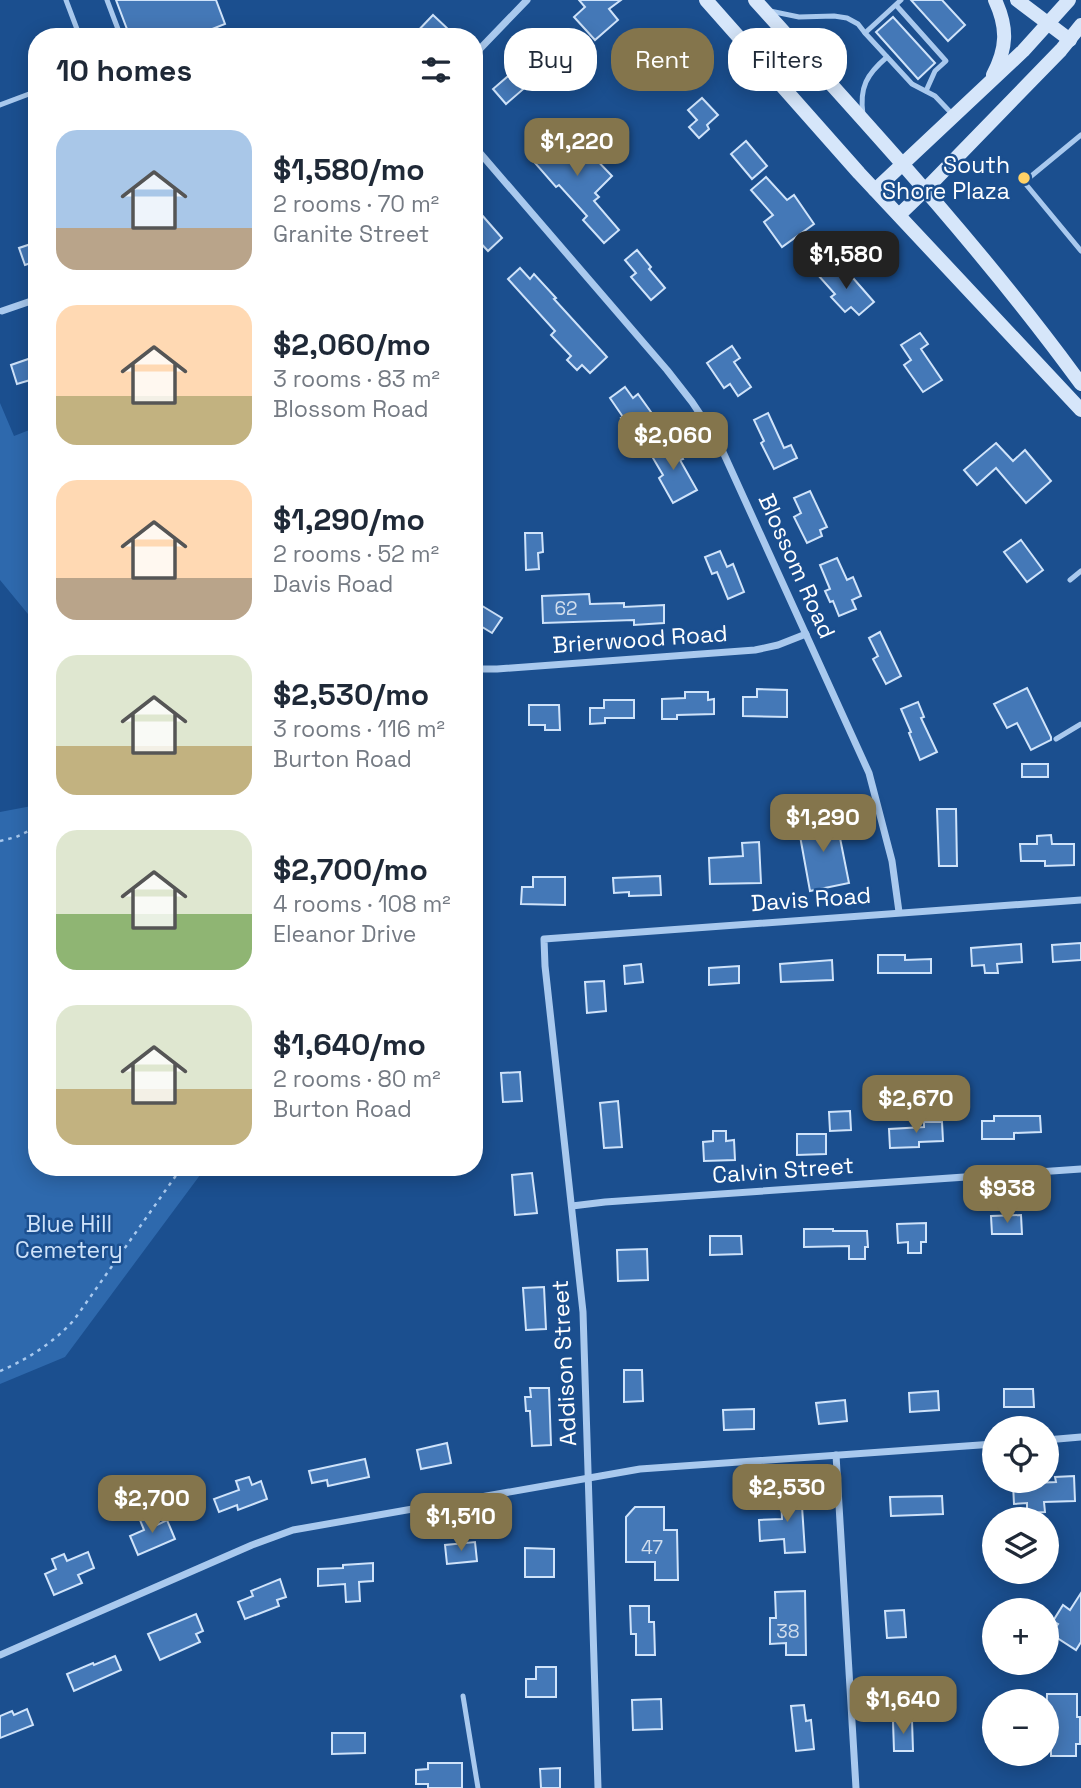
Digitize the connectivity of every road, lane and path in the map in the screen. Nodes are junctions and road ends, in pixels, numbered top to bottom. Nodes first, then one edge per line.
1 (66, 0) edge
2 (107, 0) edge
3 (527, 0) edge
4 (706, 0) edge
5 (901, 0) edge
6 (995, 0) edge
7 (1017, 0) edge
8 (1069, 0) edge
9 (759, 4) edge
10 (896, 5) junction
11 (1049, 23) junction
12 (1081, 25) edge
13 (77, 28) edge
14 (118, 28) edge
15 (865, 33) junction
16 (1076, 35) edge
17 (483, 46) edge
18 (887, 57) junction
19 (988, 84) junction
20 (926, 91) junction
21 (28, 94) edge
22 (0, 105) edge
23 (954, 116) junction
24 (864, 121) junction
25 (1081, 135) edge
26 (483, 156) edge
27 (902, 164) junction
28 (875, 190) junction
29 (925, 190) junction
30 (899, 215) junction
31 (1081, 251) edge
32 (28, 302) edge
33 (2, 311) dead end
34 (1081, 384) edge
35 (1081, 410) edge
36 (1081, 571) edge
37 (1070, 580) dead end
38 (806, 634) junction
39 (483, 669) edge
40 (1081, 724) edge
41 (1056, 739) dead end
42 (28, 831) edge
43 (0, 841) edge
44 (1081, 900) edge
45 (899, 912) junction
46 (544, 939) joint
47 (1081, 1169) edge
48 (176, 1176) edge
49 (572, 1206) junction
50 (0, 1371) edge
51 (1081, 1437) edge
52 (1059, 1439) edge
53 (982, 1445) edge
54 (836, 1455) junction
55 (589, 1478) junction
56 (0, 1655) edge
57 (463, 1696) dead end
58 (478, 1788) edge
59 (598, 1788) edge
60 (856, 1788) edge

1 - 13 lane
2 - 14 lane
3 - 17 street
4 - 28 main road
5 - 10 lane
6 - 19 main road
7 - 11 main road
8 - 11 main road
9 - 15 lane
9 - 24 main road
10 - 15 lane
10 - 20 lane
11 - 16 main road
11 - 19 main road
12 - 16 main road
15 - 18 lane
16 - 29 main road
18 - 20 lane
18 - 24 lane
19 - 23 main road
20 - 23 lane
21 - 22 lane
23 - 27 main road
24 - 27 main road
25 - 31 lane
26 - 38 street, Blossom Road
27 - 28 main road
27 - 29 main road
28 - 30 main road
29 - 30 main road
29 - 34 main road
30 - 35 main road
32 - 33 street
36 - 37 lane
38 - 39 street, Brierwood Road
38 - 45 street, Blossom Road
40 - 41 lane
42 - 43 path
44 - 45 street, Davis Road
45 - 46 street, Davis Road
46 - 49 street, Addison Street
47 - 49 street, Calvin Street
48 - 50 path
49 - 55 street, Addison Street
51 - 52 street
53 - 54 street
54 - 55 street
54 - 60 street
55 - 56 street
55 - 59 street, Addison Street
57 - 58 lane

